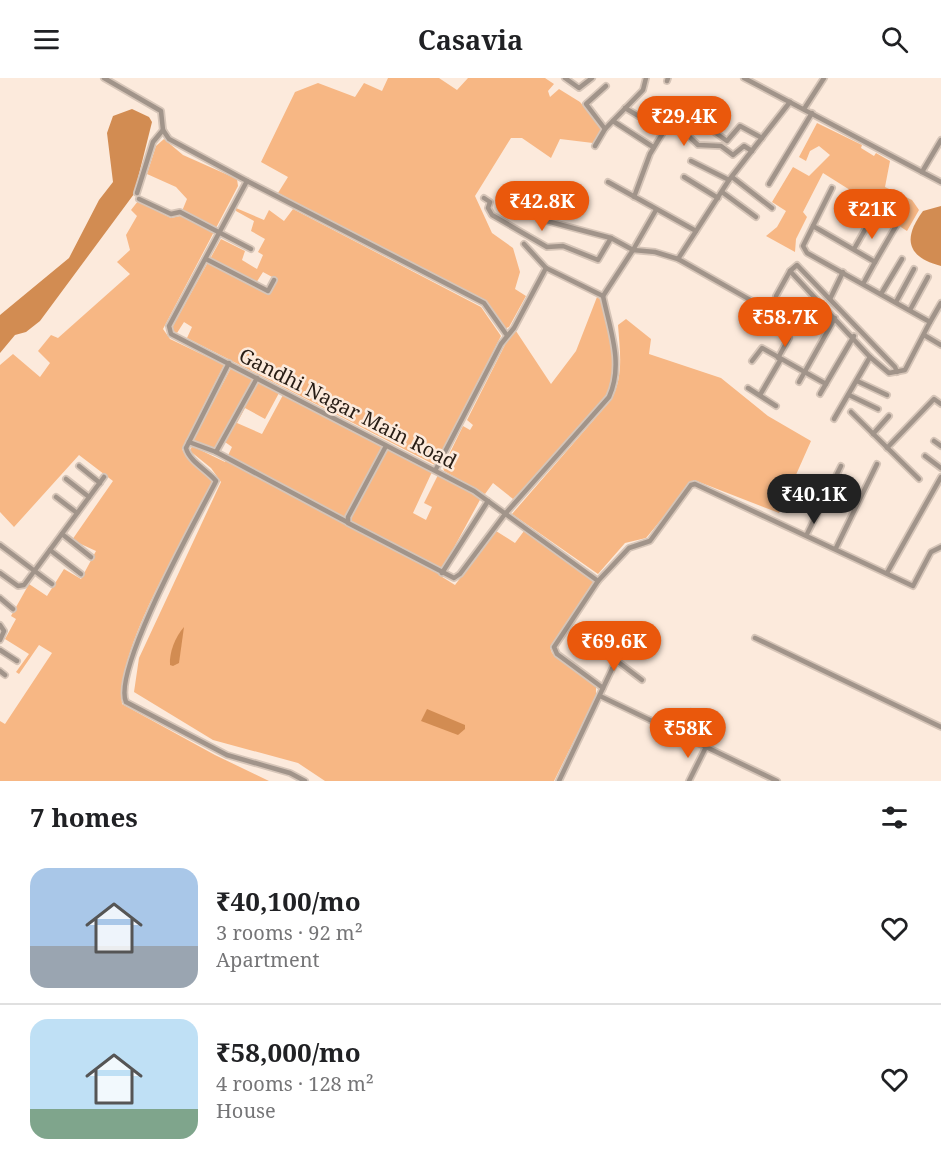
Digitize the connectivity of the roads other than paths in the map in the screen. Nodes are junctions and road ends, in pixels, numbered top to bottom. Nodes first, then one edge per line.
1 (104, 78) edge
2 (566, 78) edge
3 (592, 78) edge
4 (646, 78) edge
5 (744, 78) edge
6 (824, 78) edge
7 (606, 86) dead end
8 (790, 102) junction
9 (625, 108) junction
10 (804, 109) junction
11 (812, 114) junction
12 (613, 122) junction
13 (605, 129) junction
14 (163, 130) junction
15 (762, 138) junction
16 (724, 140) junction
17 (941, 140) edge
18 (595, 146) dead end
19 (720, 146) junction
20 (653, 147) junction
21 (752, 151) junction
22 (691, 161) dead end
23 (922, 172) junction
24 (684, 177) dead end
25 (730, 178) junction
26 (247, 181) junction
27 (608, 182) dead end
28 (941, 182) edge
29 (769, 184) dead end
30 (832, 189) dead end
31 (722, 192) junction
32 (634, 197) junction
33 (484, 198) dead end
34 (718, 198) junction
35 (772, 208) dead end
36 (656, 210) junction
37 (756, 217) dead end
38 (539, 219) dead end
39 (870, 221) dead end
40 (813, 226) junction
41 (896, 226) dead end
42 (696, 231) junction
43 (220, 233) junction
44 (611, 238) junction
45 (524, 244) dead end
46 (250, 249) dead end
47 (854, 249) junction
48 (633, 250) junction
49 (206, 259) junction
50 (902, 259) dead end
51 (678, 260) junction
52 (875, 262) junction
53 (546, 268) junction
54 (914, 269) dead end
55 (790, 272) junction
56 (843, 272) junction
57 (928, 277) dead end
58 (274, 280) dead end
59 (863, 284) junction
60 (881, 294) junction
61 (603, 296) junction
62 (776, 296) dead end
63 (830, 299) junction
64 (896, 302) junction
65 (941, 303) edge
66 (910, 310) junction
67 (845, 314) junction
68 (837, 319) junction
69 (779, 321) dead end
70 (930, 322) junction
71 (507, 334) junction
72 (924, 335) junction
73 (854, 336) junction
74 (789, 338) dead end
75 (941, 345) edge
76 (870, 357) junction
77 (780, 358) junction
78 (752, 361) dead end
79 (229, 363) junction
80 (804, 372) junction
81 (897, 372) junction
82 (256, 378) junction
83 (857, 381) junction
84 (799, 382) dead end
85 (826, 384) junction
86 (748, 388) dead end
87 (820, 394) dead end
88 (849, 394) junction
89 (760, 395) junction
90 (887, 395) dead end
91 (941, 404) edge
92 (776, 406) dead end
93 (878, 409) dead end
94 (850, 412) dead end
95 (889, 416) dead end
96 (834, 419) dead end
97 (873, 434) junction
98 (934, 441) dead end
99 (189, 442) junction
100 (386, 446) junction
101 (941, 446) edge
102 (887, 448) junction
103 (216, 452) junction
104 (925, 456) dead end
105 (877, 464) dead end
106 (79, 466) dead end
107 (841, 466) dead end
108 (941, 468) edge
109 (436, 470) junction
110 (104, 477) dead end
111 (941, 477) edge
112 (66, 479) dead end
113 (919, 479) dead end
114 (100, 483) junction
115 (56, 497) dead end
116 (89, 497) junction
117 (488, 501) junction
118 (77, 513) junction
119 (506, 514) junction
120 (348, 523) junction
121 (62, 534) junction
122 (807, 534) junction
123 (0, 545) edge
124 (941, 547) edge
125 (836, 548) junction
126 (50, 550) junction
127 (91, 557) dead end
128 (35, 570) junction
129 (442, 573) junction
130 (887, 573) junction
131 (0, 574) edge
132 (81, 574) dead end
133 (598, 581) junction
134 (52, 584) dead end
135 (0, 598) edge
136 (13, 609) dead end
137 (0, 625) edge
138 (601, 632) dead end
139 (755, 638) dead end
140 (0, 640) edge
141 (0, 650) edge
142 (595, 650) dead end
143 (17, 661) dead end
144 (617, 661) junction
145 (642, 680) dead end
146 (603, 688) junction
147 (600, 696) junction
148 (691, 712) dead end
149 (941, 728) edge
150 (679, 734) junction
151 (706, 747) junction
152 (294, 778) edge
153 (304, 781) edge
154 (559, 781) edge
155 (690, 781) edge
156 (777, 781) edge

1 - 14 street
2 - 3 street
4 - 9 street
5 - 8 street
6 - 10 street
7 - 13 street
8 - 10 street
8 - 15 street
9 - 12 street
9 - 20 street
10 - 11 street
11 - 23 street
11 - 29 street
12 - 13 street
12 - 20 street
13 - 18 street
14 - 26 street
14 - 43 street
15 - 16 street
15 - 21 street
16 - 19 street
16 - 19 street
17 - 23 street
19 - 21 street
20 - 32 street
21 - 25 street
22 - 25 street
23 - 28 street
24 - 34 street
25 - 31 street
25 - 35 street
26 - 43 street, Gandhi Nagar Main Road
26 - 71 street
27 - 32 street
30 - 40 street
31 - 34 street
31 - 37 street
32 - 36 street
33 - 44 street
34 - 42 street
36 - 42 street
36 - 48 street
38 - 44 street
39 - 47 street
40 - 47 street
40 - 56 street
41 - 52 street
42 - 51 street
43 - 46 street
43 - 49 street, Gandhi Nagar Main Road
44 - 48 street
45 - 53 street
47 - 52 street
48 - 51 street
48 - 61 street
49 - 58 street
49 - 79 street, Gandhi Nagar Main Road
50 - 60 street
51 - 69 street
52 - 59 street
53 - 61 street
53 - 71 street
54 - 64 street
55 - 62 street
55 - 63 street
55 - 68 street
56 - 59 street
56 - 63 street
57 - 66 street
59 - 60 street
60 - 64 street
61 - 119 street
63 - 67 street
64 - 66 street
65 - 70 street
66 - 70 street
67 - 68 street
67 - 81 street
68 - 73 street
68 - 80 street
70 - 72 street
71 - 109 street
72 - 75 street
72 - 81 street
73 - 76 street
73 - 85 street
74 - 77 street
76 - 81 street
76 - 83 street
77 - 78 street
77 - 80 street
77 - 89 street
79 - 82 street, Gandhi Nagar Main Road
79 - 99 street
80 - 84 street
80 - 85 street
82 - 100 street, Gandhi Nagar Main Road
82 - 103 street
83 - 88 street
83 - 90 street
85 - 87 street
86 - 89 street
88 - 93 street
88 - 96 street
89 - 92 street
91 - 102 street
94 - 97 street
95 - 97 street
97 - 102 street
98 - 101 street
99 - 103 street
99 - 152 street
100 - 109 street, Gandhi Nagar Main Road
100 - 120 street
102 - 113 street
103 - 120 street
104 - 108 street
105 - 125 street
106 - 114 street
107 - 122 street
109 - 117 street, Gandhi Nagar Main Road
110 - 114 street
111 - 130 street
112 - 116 street
114 - 116 street
115 - 118 street
116 - 118 street
117 - 119 street, Gandhi Nagar Main Road
117 - 129 street
118 - 121 street
119 - 129 street
119 - 133 street, Gandhi Nagar Main Road
120 - 129 street
121 - 126 street
121 - 127 street
122 - 125 street
122 - 133 street
123 - 128 street
124 - 130 street
125 - 130 street
126 - 128 street
126 - 132 street
128 - 131 street
128 - 134 street
133 - 146 street
135 - 136 street
137 - 140 street
138 - 144 street
139 - 149 street
141 - 143 street
142 - 144 street
144 - 145 street
144 - 146 street
146 - 147 street
147 - 150 street
147 - 154 street
148 - 150 street
150 - 151 street
151 - 155 street
151 - 156 street
152 - 153 street

